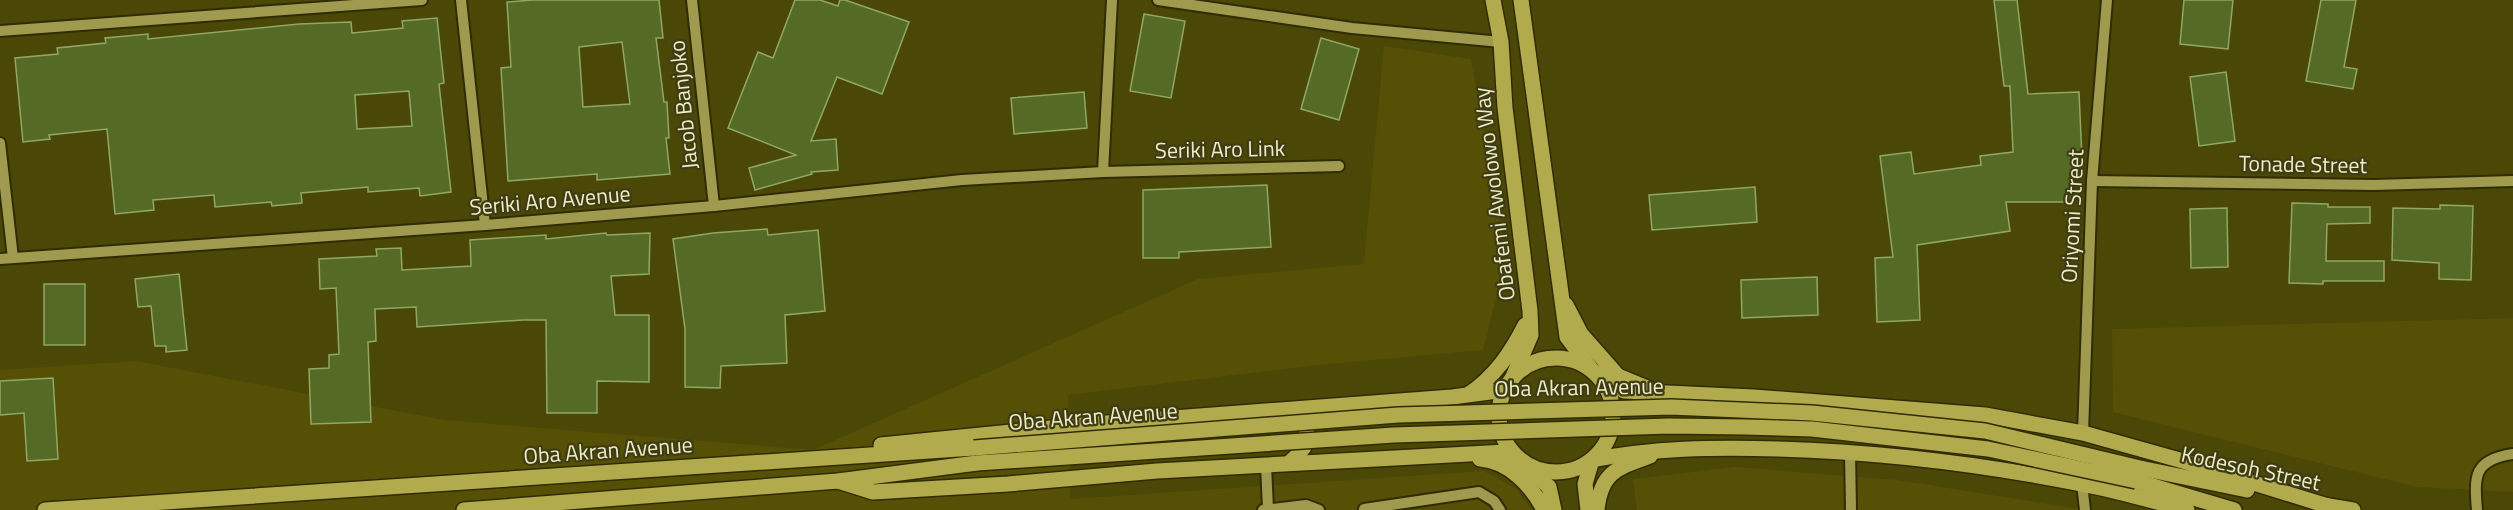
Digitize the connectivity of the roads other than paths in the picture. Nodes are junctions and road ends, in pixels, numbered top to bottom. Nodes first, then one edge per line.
1 (422, 0) edge
2 (461, 0) edge
3 (692, 0) edge
4 (1112, 0) edge
5 (1158, 0) edge
6 (1493, 0) edge
7 (1521, 0) edge
8 (2107, 0) edge
9 (1218, 4) edge
10 (0, 31) edge
11 (1501, 42) junction
12 (0, 142) edge
13 (1339, 166) dead end
14 (1103, 172) junction
15 (2092, 181) junction
16 (2513, 181) edge
17 (714, 206) junction
18 (485, 225) junction
19 (13, 258) junction
20 (0, 259) edge
21 (1561, 297) junction
22 (1530, 311) junction
23 (1592, 370) junction
24 (1508, 384) junction
25 (1660, 393) junction
26 (1468, 395) junction
27 (1860, 404) junction
28 (1285, 409) junction
29 (2083, 433) junction
30 (1664, 451) junction
31 (1850, 451) junction
32 (2513, 454) edge
33 (1435, 455) junction
34 (975, 456) junction
35 (1517, 457) junction
36 (811, 460) junction
37 (1592, 460) junction
38 (1289, 463) junction
39 (1266, 465) junction
40 (2138, 474) junction
41 (837, 480) junction
42 (2082, 484) junction
43 (2331, 507) junction
44 (1268, 509) edge
45 (1364, 509) edge
46 (45, 510) edge
47 (464, 510) edge
48 (1263, 510) edge
49 (1318, 510) edge
50 (1500, 510) edge
51 (1544, 510) edge
52 (1554, 510) edge
53 (1588, 510) edge
54 (1597, 510) edge
55 (1851, 510) edge
56 (2085, 510) edge
57 (2187, 510) edge
58 (2234, 510) edge
59 (2353, 510) edge
60 (2476, 510) edge

1 - 10 street
2 - 18 street
3 - 17 street, Jacob Banjoko
4 - 14 street
5 - 9 street
6 - 11 main road, Obafemi Awolowo Way
7 - 21 main road
8 - 15 street, Oriyomi Street
9 - 11 street
11 - 22 main road, Obafemi Awolowo Way
12 - 19 street
13 - 14 street, Seriki Aro Link
14 - 17 street, Seriki Aro Avenue
15 - 16 street, Tonade Street
15 - 29 street, Oriyomi Street
17 - 18 street, Seriki Aro Avenue
18 - 19 street, Seriki Aro Avenue
19 - 20 street, Seriki Aro Avenue
21 - 23 main road
21 - 25 main road
22 - 24 main road, Obafemi Awolowo Way
22 - 26 main road
23 - 24 main road
23 - 25 main road
23 - 37 main road
24 - 26 main road
24 - 35 main road, Obafemi Awolowo Way
25 - 27 main road
26 - 28 main road
27 - 29 main road
27 - 31 main road
28 - 36 main road
28 - 38 main road
29 - 43 main road
30 - 31 main road
30 - 37 main road
30 - 54 main road
31 - 42 main road
31 - 55 street
32 - 60 street
33 - 35 main road
33 - 38 main road
33 - 51 main road
34 - 36 main road, Oba Akran Avenue
34 - 40 main road, Oba Akran Avenue, bridge
34 - 41 main road, Oba Akran Avenue
35 - 37 main road
35 - 52 main road, Obafemi Awolowo Way
36 - 46 main road, Oba Akran Avenue
37 - 53 main road
38 - 39 main road
39 - 41 main road
39 - 44 street
40 - 43 main road, Kodesoh Street
40 - 58 main road, Kodesoh Street
41 - 47 main road, Oba Akran Avenue
42 - 56 street
42 - 57 main road
43 - 59 main road, Kodesoh Street
44 - 48 street
44 - 49 street
45 - 50 street

